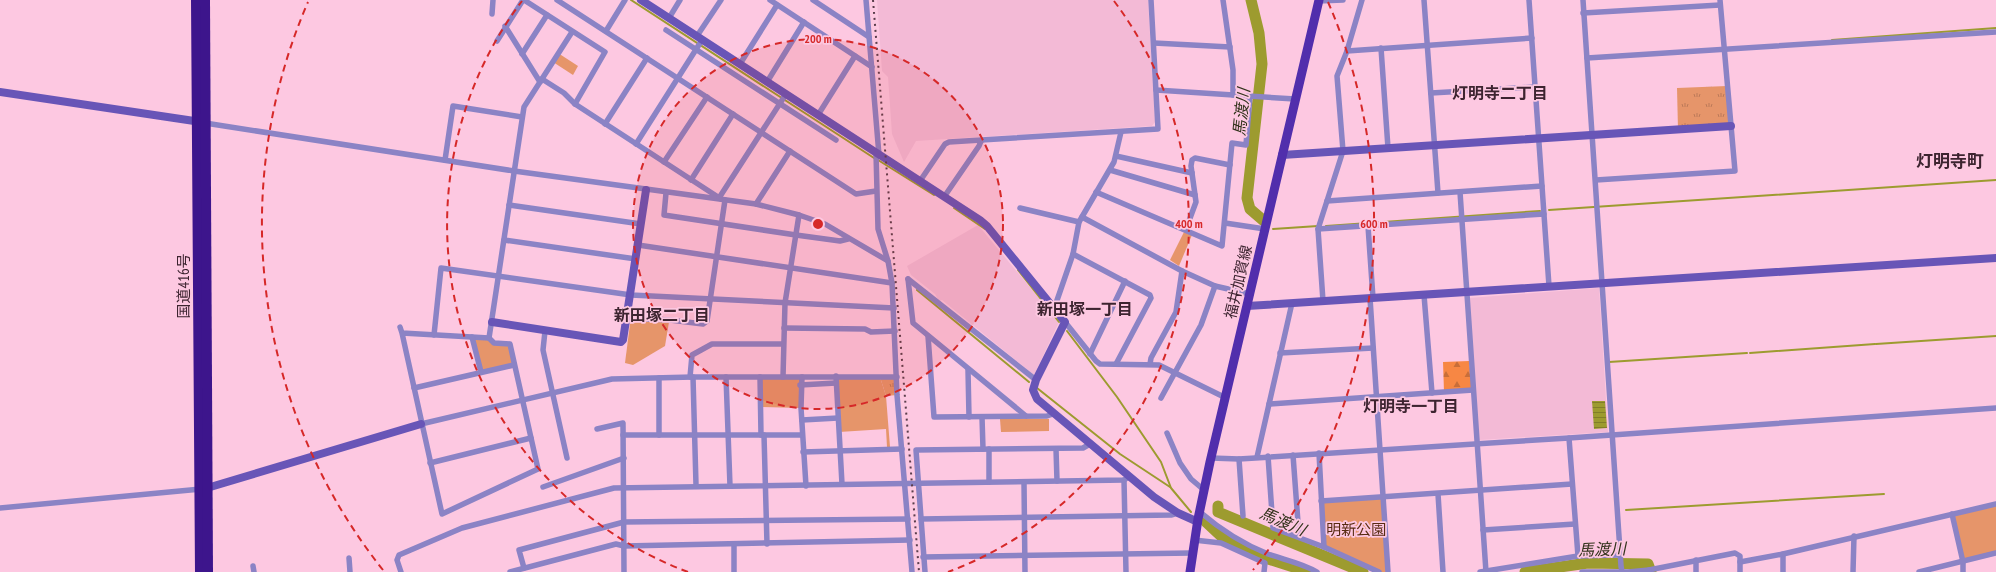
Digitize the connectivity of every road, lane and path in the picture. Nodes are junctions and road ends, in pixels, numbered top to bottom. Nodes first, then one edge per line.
1 (196, 0) edge
2 (205, 0) edge
3 (493, 0) edge
4 (524, 0) edge
5 (557, 0) edge
6 (625, 0) edge
7 (641, 0) edge
8 (680, 0) edge
9 (721, 0) edge
10 (770, 0) edge
11 (813, 0) edge
12 (866, 0) edge
13 (1152, 0) edge
14 (1222, 0) edge
15 (1343, 0) edge
16 (1362, 0) edge
17 (1424, 0) edge
18 (1529, 0) edge
19 (1582, 0) edge
20 (1674, 0) edge
21 (1319, 1) edge
22 (566, 2) edge
23 (1720, 2) edge
24 (777, 5) junction
25 (1675, 8) junction
26 (1584, 13) junction
27 (492, 14) dead end
28 (547, 15) junction
29 (669, 18) junction
30 (804, 22) junction
31 (505, 26) junction
32 (666, 30) dead end
33 (606, 31) junction
34 (572, 32) junction
35 (1996, 32) edge
36 (869, 37) junction
37 (1532, 38) junction
38 (497, 40) dead end
39 (699, 43) junction
40 (1154, 43) junction
41 (1428, 45) junction
42 (1230, 47) junction
43 (1381, 48) junction
44 (1724, 49) junction
45 (1347, 51) junction
46 (522, 54) junction
47 (855, 56) junction
48 (647, 58) junction
49 (1587, 58) junction
50 (740, 64) junction
51 (872, 67) junction
52 (679, 79) junction
53 (541, 80) junction
54 (766, 82) junction
55 (1535, 87) junction
56 (1156, 90) junction
57 (0, 92) edge
58 (1431, 93) junction
59 (1233, 96) junction
60 (1250, 96) junction
61 (707, 97) junction
62 (783, 99) junction
63 (1295, 99) junction
64 (575, 104) junction
65 (733, 114) junction
66 (818, 115) junction
67 (522, 117) junction
68 (201, 122) junction
69 (605, 124) junction
70 (1731, 126) junction
71 (1121, 132) junction
72 (762, 133) junction
73 (1593, 135) junction
74 (1539, 139) junction
75 (836, 140) dead end
76 (980, 140) junction
77 (636, 144) junction
78 (1435, 146) junction
79 (1388, 148) junction
80 (790, 151) junction
81 (1343, 151) junction
82 (1282, 155) junction
83 (877, 156) junction
84 (1116, 156) junction
85 (445, 160) junction
86 (664, 162) junction
87 (1230, 165) junction
88 (1110, 170) junction
89 (514, 171) junction
90 (1192, 173) junction
91 (691, 180) junction
92 (1596, 180) junction
93 (920, 181) junction
94 (1542, 186) junction
95 (646, 190) junction
96 (876, 191) junction
97 (1096, 192) junction
98 (1460, 192) junction
99 (666, 193) junction
100 (1438, 193) junction
101 (1195, 195) junction
102 (944, 197) junction
103 (722, 199) junction
104 (1326, 201) junction
105 (756, 204) junction
106 (509, 205) junction
107 (1020, 208) dead end
108 (1544, 214) junction
109 (799, 215) junction
110 (1080, 219) junction
111 (1462, 220) junction
112 (1225, 223) junction
113 (642, 224) junction
114 (722, 224) junction
115 (1368, 226) junction
116 (1186, 229) junction
117 (1265, 229) junction
118 (1318, 229) junction
119 (796, 235) junction
120 (848, 239) junction
121 (504, 240) junction
122 (638, 245) junction
123 (1073, 254) junction
124 (717, 257) junction
125 (1996, 258) edge
126 (636, 259) junction
127 (888, 261) junction
128 (791, 268) junction
129 (1182, 271) junction
130 (498, 276) junction
131 (1125, 281) junction
132 (892, 283) junction
133 (1603, 283) junction
134 (1215, 286) junction
135 (1549, 286) junction
136 (1466, 292) junction
137 (1250, 294) junction
138 (1424, 294) junction
139 (631, 295) junction
140 (1372, 298) junction
141 (711, 300) junction
142 (1323, 301) junction
143 (785, 303) junction
144 (1292, 303) junction
145 (1247, 306) junction
146 (894, 308) junction
147 (1054, 309) junction
148 (627, 318) junction
149 (492, 322) junction
150 (1065, 322) junction
151 (784, 328) junction
152 (545, 331) junction
153 (895, 331) junction
154 (434, 335) junction
155 (928, 336) junction
156 (472, 337) junction
157 (489, 338) junction
158 (782, 344) junction
159 (1373, 348) junction
160 (1280, 353) junction
161 (1090, 354) junction
162 (1116, 364) junction
163 (1150, 364) junction
164 (514, 365) junction
165 (968, 370) junction
166 (481, 372) junction
167 (1174, 373) junction
168 (783, 376) junction
169 (836, 376) junction
170 (896, 376) junction
171 (692, 377) junction
172 (726, 377) junction
173 (760, 377) junction
174 (802, 377) junction
175 (659, 378) junction
176 (1036, 380) junction
177 (836, 383) junction
178 (800, 385) junction
179 (414, 388) junction
180 (1473, 390) junction
181 (552, 393) junction
182 (1432, 393) junction
183 (1377, 397) junction
184 (1161, 398) dead end
185 (1226, 398) junction
186 (522, 400) junction
187 (1269, 404) junction
188 (1996, 408) edge
189 (1052, 414) junction
190 (1026, 416) junction
191 (969, 417) junction
192 (982, 417) junction
193 (838, 418) junction
194 (802, 420) junction
195 (422, 424) junction
196 (597, 429) dead end
197 (1166, 433) dead end
198 (623, 434) junction
199 (659, 434) junction
200 (694, 434) junction
201 (728, 434) junction
202 (762, 434) junction
203 (802, 434) junction
204 (1612, 434) junction
205 (531, 438) junction
206 (1569, 438) junction
207 (1477, 443) junction
208 (1090, 444) junction
209 (902, 449) junction
210 (986, 449) junction
211 (1056, 449) junction
212 (1380, 449) junction
213 (840, 451) junction
214 (803, 452) junction
215 (1318, 453) junction
216 (1293, 455) junction
217 (1212, 456) junction
218 (1268, 456) junction
219 (1257, 457) junction
220 (567, 458) dead end
221 (624, 458) junction
222 (1239, 459) junction
223 (430, 463) junction
224 (1127, 478) junction
225 (1057, 481) junction
226 (989, 482) junction
227 (1024, 482) junction
228 (918, 483) junction
229 (842, 484) junction
230 (905, 484) junction
231 (1572, 484) junction
232 (696, 486) junction
233 (730, 486) junction
234 (764, 486) junction
235 (806, 486) junction
236 (203, 488) junction
237 (543, 488) dead end
238 (624, 488) junction
239 (1204, 490) junction
240 (1480, 491) junction
241 (1438, 494) junction
242 (1383, 497) junction
243 (1321, 501) junction
244 (1996, 504) edge
245 (0, 508) edge
246 (1178, 513) junction
247 (1952, 514) junction
248 (1125, 516) junction
249 (1243, 516) dead end
250 (1024, 517) junction
251 (1199, 517) junction
252 (908, 519) junction
253 (921, 519) junction
254 (766, 521) junction
255 (624, 522) junction
256 (1575, 524) junction
257 (1483, 530) junction
258 (1300, 536) junction
259 (1854, 536) junction
260 (910, 540) junction
261 (1194, 540) junction
262 (734, 544) junction
263 (767, 544) junction
264 (624, 546) junction
265 (1324, 547) junction
266 (1192, 553) junction
267 (1126, 554) junction
268 (1783, 554) junction
269 (1996, 554) edge
270 (1025, 555) junction
271 (1578, 556) junction
272 (923, 557) junction
273 (349, 558) dead end
274 (1696, 560) junction
275 (1740, 562) junction
276 (1963, 562) junction
277 (1621, 564) edge
278 (524, 568) junction
279 (1660, 570) edge
280 (1649, 571) edge
281 (200, 572) edge
282 (208, 572) edge
283 (350, 572) edge
284 (401, 572) edge
285 (510, 572) edge
286 (624, 572) edge
287 (734, 572) edge
288 (912, 572) edge
289 (925, 572) edge
290 (1025, 572) edge
291 (1126, 572) edge
292 (1190, 572) edge
293 (1264, 572) edge
294 (1317, 572) edge
295 (1379, 572) edge
296 (1388, 572) edge
297 (1443, 572) edge
298 (1484, 572) edge
299 (1582, 572) edge
300 (1627, 572) edge
301 (1696, 572) edge
302 (1740, 572) edge
303 (1783, 572) edge
304 (1853, 572) edge
305 (1919, 572) edge
306 (1963, 572) edge

1 - 68 highway, 国道416号
2 - 68 highway, 国道416号
3 - 27 street
4 - 28 street
4 - 31 street
5 - 22 street
6 - 33 street
7 - 29 street
8 - 29 street
9 - 39 street
10 - 24 street
11 - 36 street
12 - 36 street
13 - 40 street
14 - 42 street
15 - 21 street
16 - 45 street
17 - 41 street
18 - 37 street
19 - 26 street
20 - 25 street
21 - 63 main road, 福井加賀線
22 - 33 street
23 - 25 street
23 - 44 street
24 - 30 street
24 - 50 street
25 - 26 street
26 - 49 street
28 - 34 street
28 - 46 street
29 - 39 street
30 - 47 street
30 - 54 street
31 - 38 street
31 - 46 street
32 - 39 street
33 - 48 street
34 - 53 street
34 - 64 street
35 - 44 street
36 - 51 street
37 - 41 street
37 - 55 street
39 - 50 street
39 - 52 street
39 - 62 street
40 - 42 street
40 - 56 street
41 - 43 street
41 - 58 street
42 - 59 street
43 - 45 street
43 - 79 street
44 - 49 street
44 - 70 street
45 - 81 street
46 - 53 street
47 - 51 street
47 - 66 street
48 - 52 street
48 - 69 street
49 - 73 street
50 - 54 street
51 - 83 street
52 - 61 street
52 - 77 street
53 - 64 street
53 - 67 street
54 - 62 street
55 - 58 street
55 - 74 street
56 - 59 street
56 - 71 street
57 - 68 street
58 - 78 street
59 - 60 street
60 - 63 street
60 - 87 street
61 - 65 street
61 - 86 street
62 - 66 street
62 - 72 street
62 - 75 street
63 - 82 main road, 福井加賀線
64 - 69 street
65 - 72 street
65 - 91 street
66 - 83 street
67 - 85 street
67 - 89 street
68 - 85 street
68 - 236 highway, 国道416号
69 - 77 street
70 - 73 street
70 - 92 street
71 - 76 street
71 - 84 street
72 - 80 street
72 - 103 street
73 - 74 street
73 - 92 street
74 - 78 street
74 - 94 street
76 - 93 street
76 - 102 street
77 - 86 street
78 - 79 street
78 - 100 street
79 - 81 street
80 - 96 street
80 - 105 street
81 - 82 street
81 - 104 street
82 - 117 main road, 福井加賀線
83 - 93 street
83 - 96 street
84 - 88 street
84 - 90 street
85 - 89 street
86 - 91 street
87 - 90 street
87 - 112 street
88 - 97 street
88 - 101 street
89 - 95 street
89 - 106 street
90 - 101 street
91 - 103 street
92 - 133 street
93 - 102 street
94 - 98 street
94 - 108 street
95 - 99 street
95 - 113 street
96 - 127 street
97 - 110 street
97 - 116 street
98 - 100 street
98 - 111 street
99 - 103 street
99 - 114 street
100 - 104 street
101 - 116 street
102 - 147 street
103 - 105 street
103 - 114 street
104 - 118 street
105 - 109 street
106 - 113 street
106 - 121 street
107 - 110 street
108 - 111 street
108 - 135 street
109 - 119 street
109 - 120 street
110 - 123 street
110 - 129 street
111 - 115 street
111 - 136 street
112 - 116 street
112 - 117 street
113 - 122 street
114 - 119 street
114 - 124 street
115 - 118 street
115 - 140 street
117 - 137 main road, 福井加賀線
118 - 142 street
119 - 120 street
119 - 128 street
120 - 127 street
121 - 126 street
121 - 130 street
122 - 124 street
122 - 126 street
123 - 131 street
123 - 147 street
124 - 128 street
124 - 141 street
125 - 133 street
126 - 139 street
127 - 132 street
128 - 132 street
128 - 143 street
129 - 134 street
129 - 163 street
130 - 139 street
130 - 149 street
130 - 154 street
131 - 161 street
131 - 162 street
132 - 146 street
133 - 135 street
133 - 204 street
134 - 137 street
134 - 167 street
135 - 136 street
136 - 138 street
136 - 180 street
137 - 145 main road, 福井加賀線
138 - 140 street
138 - 182 street
139 - 141 street
139 - 148 street
140 - 142 street
140 - 159 street
141 - 143 street
141 - 148 street
142 - 144 street
143 - 146 street
143 - 151 street
144 - 145 street
144 - 160 street
145 - 185 main road, 福井加賀線
146 - 153 street
147 - 150 street
148 - 152 street
149 - 152 street
149 - 157 street
150 - 161 street
150 - 176 street
151 - 153 street
151 - 158 street
152 - 181 street
153 - 170 street
154 - 156 street
154 - 179 street
155 - 165 street
155 - 176 street
155 - 191 street
156 - 157 street
156 - 166 street
157 - 164 street
158 - 168 street
158 - 171 street
159 - 160 street
159 - 183 street
160 - 187 street
161 - 162 street
162 - 163 street
163 - 167 street
164 - 166 street
164 - 186 street
165 - 190 street
165 - 191 street
166 - 179 street
167 - 184 street
167 - 185 street
168 - 173 street
168 - 174 street
169 - 170 street
169 - 174 street
169 - 177 street
170 - 209 street
171 - 172 street
171 - 175 street
171 - 200 street
172 - 173 street
172 - 201 street
173 - 202 street
174 - 178 street
175 - 181 street
175 - 199 street
176 - 189 street
177 - 178 street
177 - 193 street
178 - 194 street
179 - 195 street
180 - 182 street
180 - 207 street
181 - 186 street
181 - 220 street
182 - 183 street
183 - 187 street
183 - 212 street
185 - 217 main road, 福井加賀線
186 - 195 street
186 - 205 street
187 - 219 street
188 - 204 street
189 - 190 street
189 - 208 street
190 - 192 street
191 - 192 street
192 - 210 street
193 - 194 street
193 - 213 street
194 - 203 street
195 - 223 street
195 - 236 street
196 - 198 street
197 - 239 street
198 - 199 street
198 - 221 street
199 - 200 street
200 - 201 street
200 - 232 street
201 - 202 street
201 - 233 street
202 - 203 street
202 - 234 street
203 - 214 street
204 - 206 street
204 - 277 street
205 - 223 street
205 - 223 street
206 - 207 street
206 - 231 street
207 - 212 street
207 - 240 street
208 - 211 street
208 - 224 street
209 - 213 street
209 - 230 street
210 - 211 street
210 - 226 street
210 - 228 street
211 - 225 street
212 - 215 street
212 - 242 street
213 - 214 street
213 - 229 street
214 - 235 street
215 - 216 street
215 - 243 street
216 - 218 street
216 - 258 street
217 - 222 street
217 - 239 main road, 福井加賀線
218 - 219 street
218 - 258 street
219 - 222 street
221 - 237 street
221 - 238 street
222 - 249 street
224 - 225 street
224 - 246 street
224 - 248 street
225 - 227 street
226 - 227 street
226 - 228 street
227 - 250 street
228 - 230 street
228 - 253 street
229 - 230 street
229 - 235 street
230 - 252 street
231 - 240 street
231 - 256 street
232 - 233 street
232 - 238 street
233 - 234 street
234 - 235 street
234 - 254 street
236 - 245 street
236 - 281 highway, 国道416号
236 - 282 highway, 国道416号
238 - 255 street
238 - 284 street
239 - 251 main road, 福井加賀線
240 - 241 street
240 - 257 street
241 - 242 street
241 - 297 street
242 - 243 street
242 - 296 street
243 - 265 street
244 - 247 street
246 - 248 street
246 - 251 street
247 - 259 street
247 - 276 street
248 - 250 street
248 - 267 street
250 - 253 street
250 - 270 street
251 - 261 main road, 福井加賀線
251 - 294 street
252 - 254 street
252 - 260 street
253 - 272 street
254 - 255 street
254 - 263 street
255 - 264 street
255 - 278 street
256 - 257 street
256 - 271 street
257 - 298 street
258 - 265 street
259 - 268 street
259 - 304 street
260 - 263 street
260 - 288 street
261 - 266 main road, 福井加賀線
261 - 293 street
262 - 263 street
262 - 264 street
262 - 287 street
264 - 278 street
264 - 286 street
265 - 295 street
266 - 267 street
266 - 292 main road, 福井加賀線
267 - 270 street
267 - 291 street
268 - 275 street
268 - 303 street
269 - 276 street
270 - 272 street
270 - 290 street
271 - 277 street
271 - 298 street
272 - 289 street
273 - 283 street
274 - 275 street
274 - 279 street
274 - 301 street
275 - 302 street
276 - 305 street
276 - 306 street
277 - 299 street
277 - 300 street
278 - 285 street
279 - 280 street
280 - 300 street

